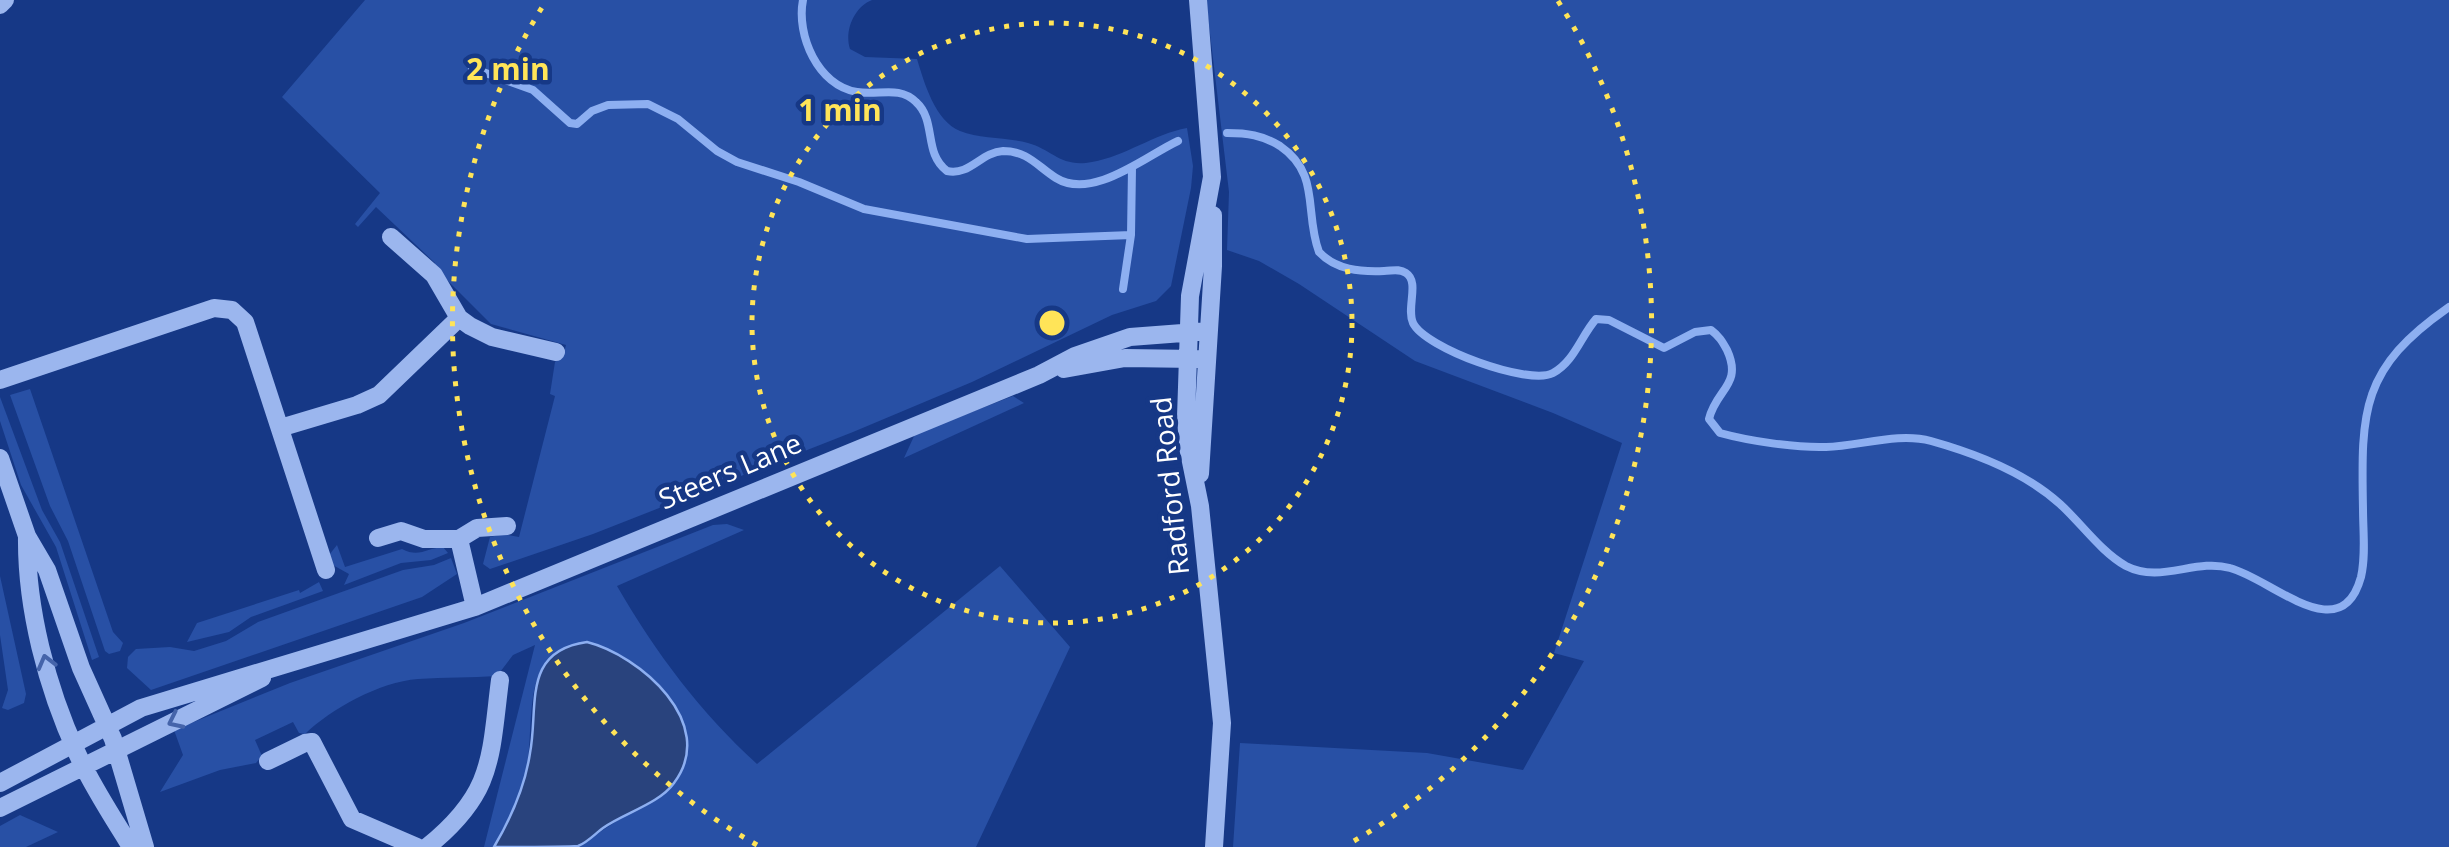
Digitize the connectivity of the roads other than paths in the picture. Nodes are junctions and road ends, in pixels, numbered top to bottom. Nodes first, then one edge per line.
1 (1198, 0) edge
2 (1210, 190) junction
3 (391, 237) dead end
4 (459, 318) junction
5 (1209, 331) junction
6 (1187, 332) junction
7 (556, 352) dead end
8 (1186, 358) junction
9 (1208, 359) junction
10 (1039, 375) junction
11 (0, 380) edge
12 (280, 428) junction
13 (0, 458) edge
14 (1201, 519) junction
15 (507, 526) dead end
16 (27, 536) junction
17 (378, 538) dead end
18 (459, 539) junction
19 (326, 570) dead end
20 (475, 607) junction
21 (293, 662) junction
22 (500, 680) dead end
23 (112, 738) junction
24 (77, 754) junction
25 (268, 760) dead end
26 (0, 783) edge
27 (0, 808) edge
28 (131, 847) edge
29 (145, 847) edge
30 (417, 847) edge
31 (427, 847) edge
32 (1214, 847) edge

1 - 2 street, Radford Road
2 - 5 street
2 - 6 street, Radford Road
3 - 4 street
4 - 7 street
4 - 12 street
5 - 6 street, Steers Lane
5 - 9 street
6 - 8 street, Radford Road
6 - 10 street, Steers Lane
8 - 9 street
8 - 10 street
8 - 14 street, Radford Road
9 - 14 street
10 - 20 street, Steers Lane
11 - 12 street
12 - 19 street
13 - 16 street
14 - 32 street, Radford Road
15 - 18 street
16 - 23 street
24 -> 16 street
17 - 18 street
18 - 20 street
20 - 21 street, Steers Lane
21 -> 23 street, Steers Lane
21 - 23 street, Steers Lane
22 - 31 street
23 - 24 street, Steers Lane
23 - 29 street
24 - 26 street, Steers Lane
24 - 27 street, Steers Lane
24 - 28 street
25 - 30 street

